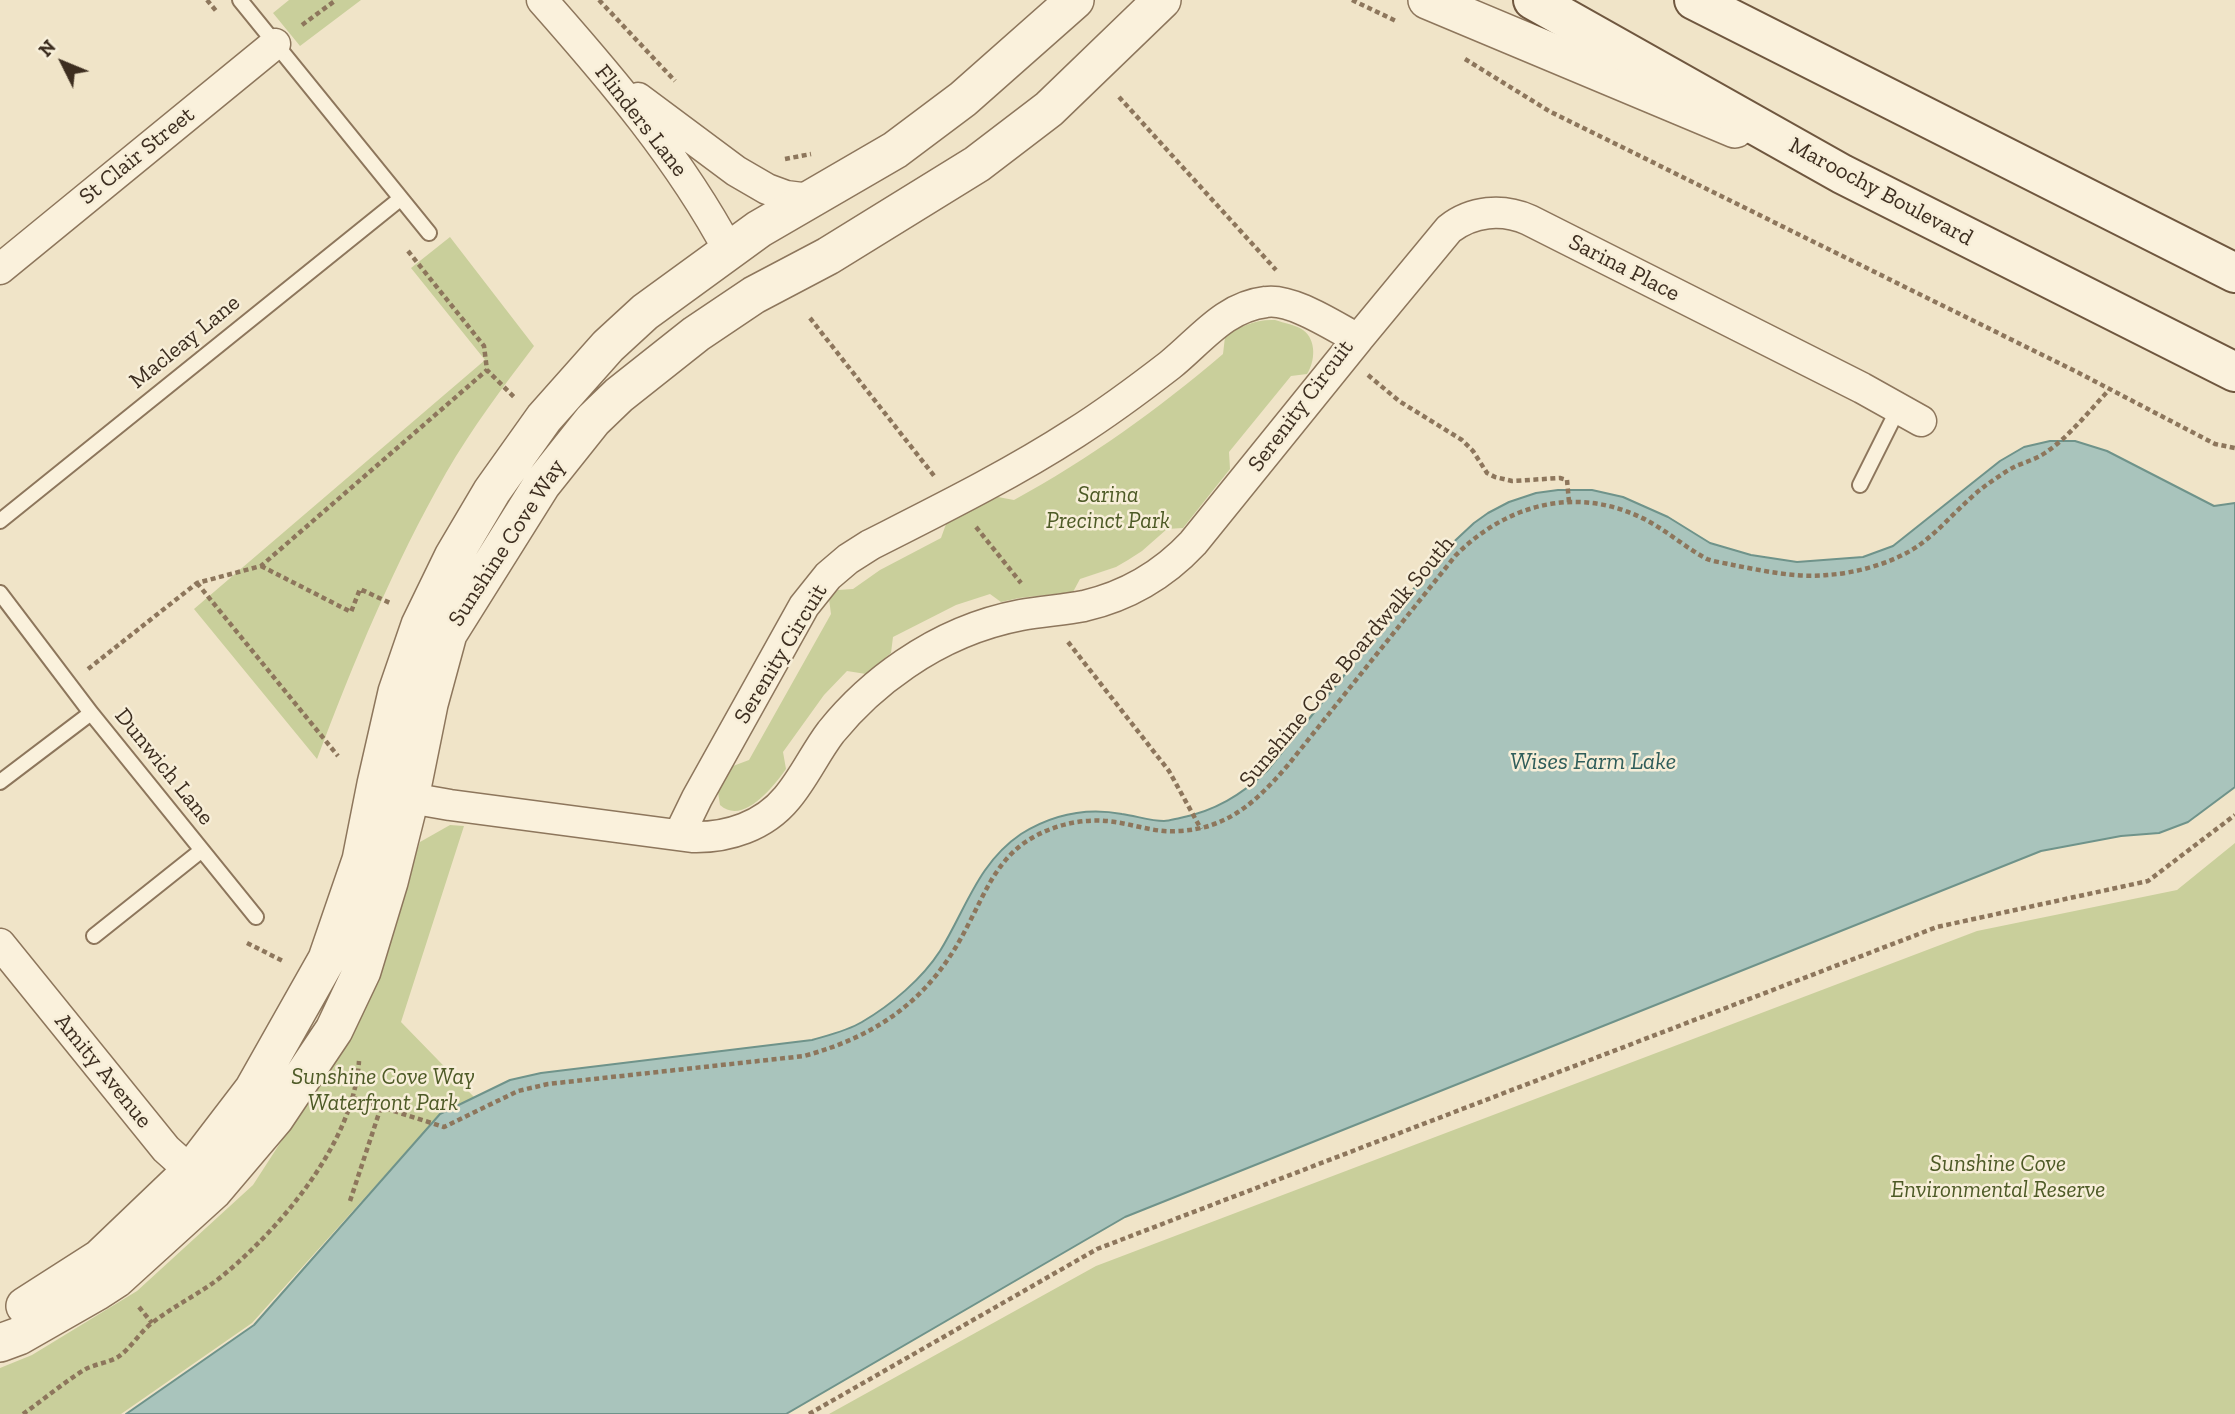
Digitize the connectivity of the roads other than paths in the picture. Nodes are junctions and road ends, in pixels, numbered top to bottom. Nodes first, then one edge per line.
1 (240, 0) edge
2 (542, 0) edge
3 (1075, 0) edge
4 (1162, 0) edge
5 (1533, 0) edge
6 (1694, 0) edge
7 (1413, 11) edge
8 (275, 44) junction
9 (607, 75) junction
10 (1842, 174) junction
11 (400, 199) junction
12 (810, 199) junction
13 (429, 233) dead end
14 (729, 251) junction
15 (0, 269) edge
16 (2235, 273) edge
17 (754, 295) junction
18 (1350, 349) junction
19 (2235, 372) edge
20 (1910, 415) joint
21 (1860, 485) dead end
22 (0, 521) edge
23 (0, 593) edge
24 (92, 713) junction
25 (0, 782) edge
26 (376, 784) junction
27 (410, 798) junction
28 (678, 835) junction
29 (202, 850) junction
30 (257, 917) dead end
31 (94, 936) dead end
32 (0, 944) edge
33 (202, 1181) junction
34 (0, 1321) edge
35 (0, 1343) edge

1 - 8 lane
2 - 9 street, Flinders Lane
3 - 12 street, Sunshine Cove Way
4 - 17 street, Sunshine Cove Way
5 - 10 main road, Maroochy Boulevard
6 - 16 main road
7 - 10 street
8 - 11 lane
8 - 15 street, St Clair Street
9 - 12 street
9 - 14 street, Flinders Lane
10 - 19 main road, Maroochy Boulevard
11 - 13 lane
11 - 22 lane, Macleay Lane
12 - 14 street, Sunshine Cove Way
14 - 17 street
14 - 26 street, Sunshine Cove Way
17 - 27 street, Sunshine Cove Way
18 - 20 street, Sarina Place
18 - 28 street, Serenity Circuit
18 - 28 street, Serenity Circuit
20 - 21 lane
23 - 24 lane, Dunwich Lane
24 - 25 lane
24 - 29 lane, Dunwich Lane
26 - 27 street, Serenity Circuit
26 - 33 street, Sunshine Cove Way
27 - 28 street, Serenity Circuit
27 - 33 street, Sunshine Cove Way
29 - 30 lane, Dunwich Lane
29 - 31 lane, Dunwich Lane
32 - 33 street, Amity Avenue
33 - 34 street, Sunshine Cove Way
33 - 35 street, Sunshine Cove Way

